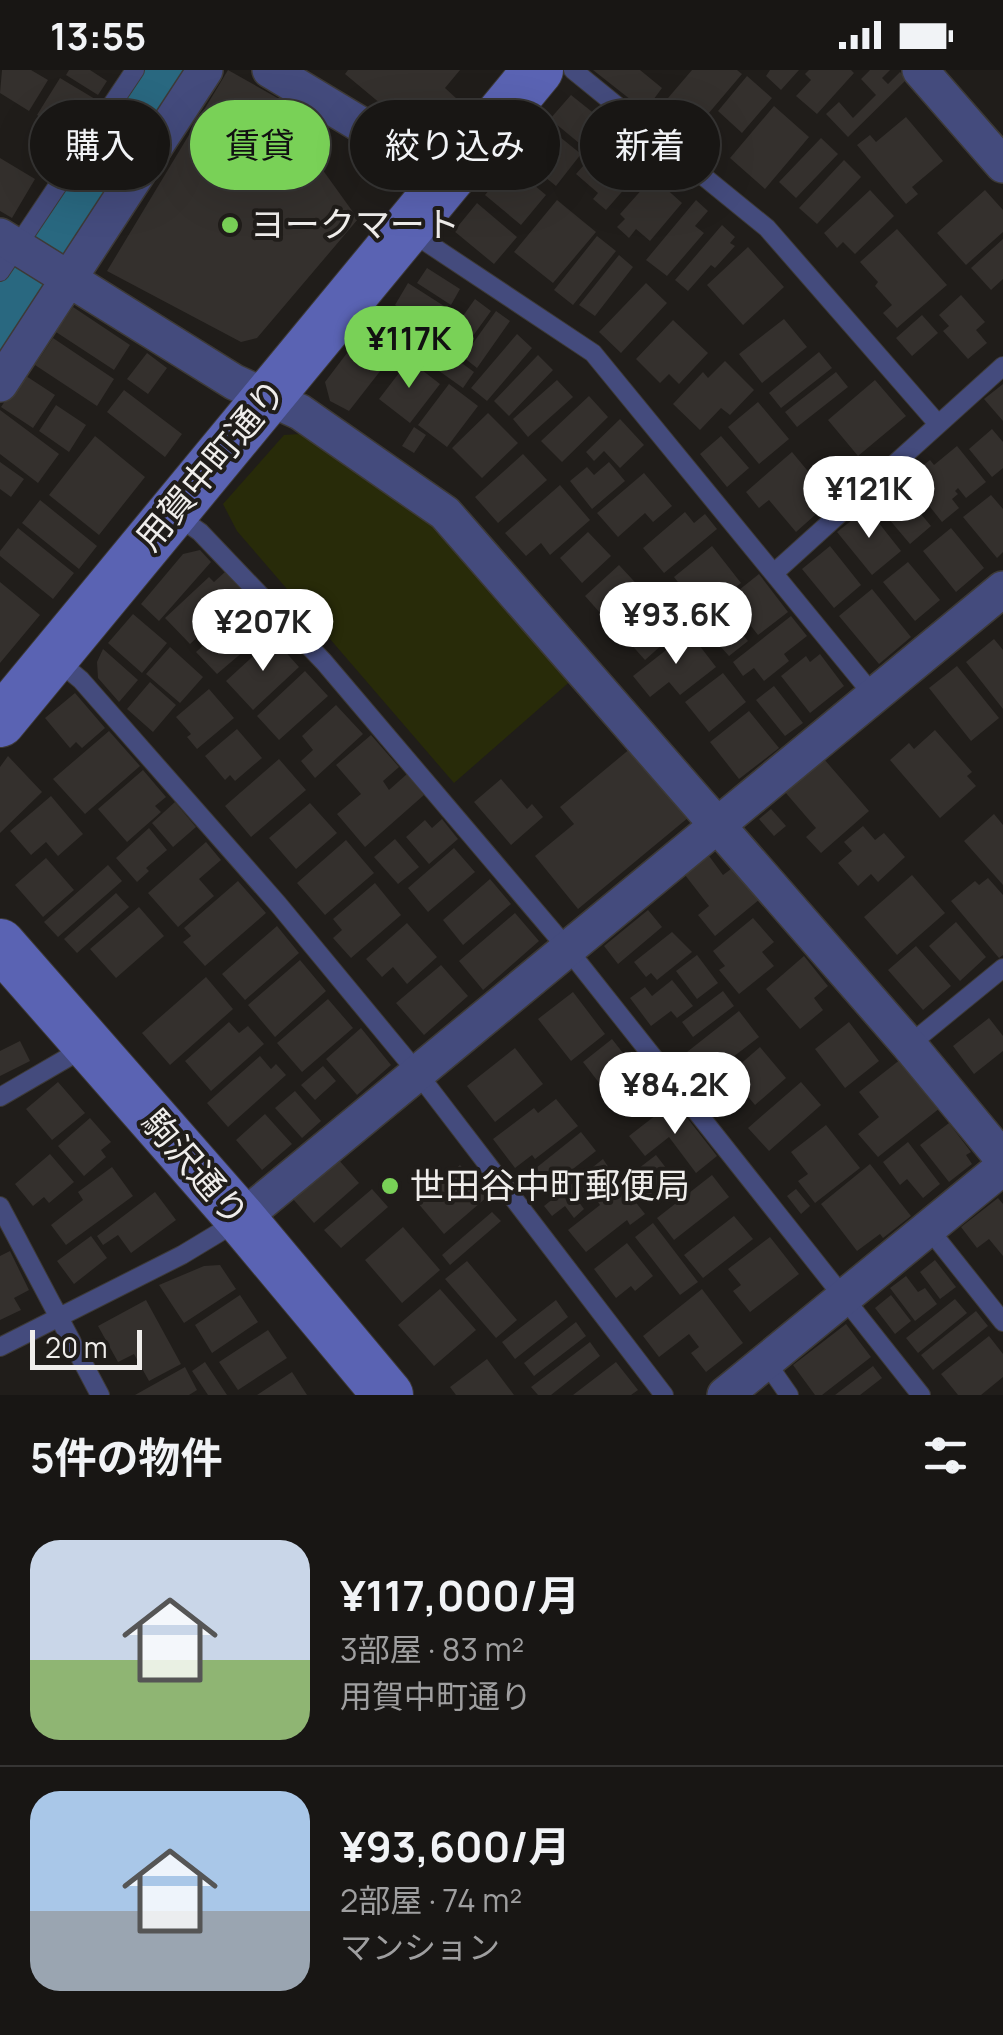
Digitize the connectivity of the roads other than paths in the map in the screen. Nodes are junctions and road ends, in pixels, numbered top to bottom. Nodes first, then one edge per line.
1 (135, 70) edge
2 (205, 70) edge
3 (270, 70) edge
4 (538, 70) edge
5 (573, 70) edge
6 (925, 72) edge
7 (311, 80) edge
8 (514, 100) edge
9 (350, 108) edge
10 (1003, 165) edge
11 (441, 190) edge
12 (408, 230) junction
13 (5, 251) edge
14 (63, 276) junction
15 (1003, 366) edge
16 (0, 384) edge
17 (284, 404) junction
18 (938, 424) junction
19 (172, 512) junction
20 (774, 574) junction
21 (1003, 588) edge
22 (52, 656) junction
23 (874, 696) junction
24 (0, 722) edge
25 (718, 823) junction
26 (0, 944) edge
27 (566, 947) junction
28 (1003, 968) edge
29 (910, 1045) junction
30 (88, 1046) junction
31 (416, 1071) junction
32 (0, 1097) edge
33 (1003, 1159) edge
34 (1003, 1168) edge
35 (0, 1206) edge
36 (240, 1219) junction
37 (929, 1229) junction
38 (845, 1297) junction
39 (59, 1316) junction
40 (1003, 1322) edge
41 (0, 1347) edge
42 (766, 1362) junction
43 (100, 1395) edge
44 (388, 1395) edge
45 (664, 1395) edge
46 (726, 1395) edge
47 (790, 1395) edge
48 (920, 1395) edge

1 - 13 lane
2 - 14 street
3 - 7 street
4 - 8 street, 用賀中町通り
5 - 18 lane
6 - 10 street
7 - 9 street
11 - 12 street, 用賀中町通り
12 - 17 street, 用賀中町通り
12 - 20 lane
13 - 14 street
14 - 16 street
14 - 17 street
15 - 18 lane
17 - 19 street, 用賀中町通り
17 - 25 street
18 - 20 lane
19 - 22 street, 用賀中町通り
19 - 27 lane
20 - 23 lane
21 - 23 street
22 - 24 street, 用賀中町通り
22 - 31 lane
23 - 25 street
25 - 27 street
25 - 29 street
26 - 30 street, 駒沢通り
27 - 31 street
27 - 38 lane
28 - 29 lane
29 - 33 street
30 - 32 lane
30 - 36 street, 駒沢通り
31 - 36 street
31 - 45 lane
34 - 37 street
35 - 39 lane
36 - 39 lane
36 - 44 street, 駒沢通り
37 - 38 street
37 - 40 lane
38 - 42 street
38 - 48 lane
39 - 41 lane
39 - 43 lane
42 - 46 street
42 - 47 lane

